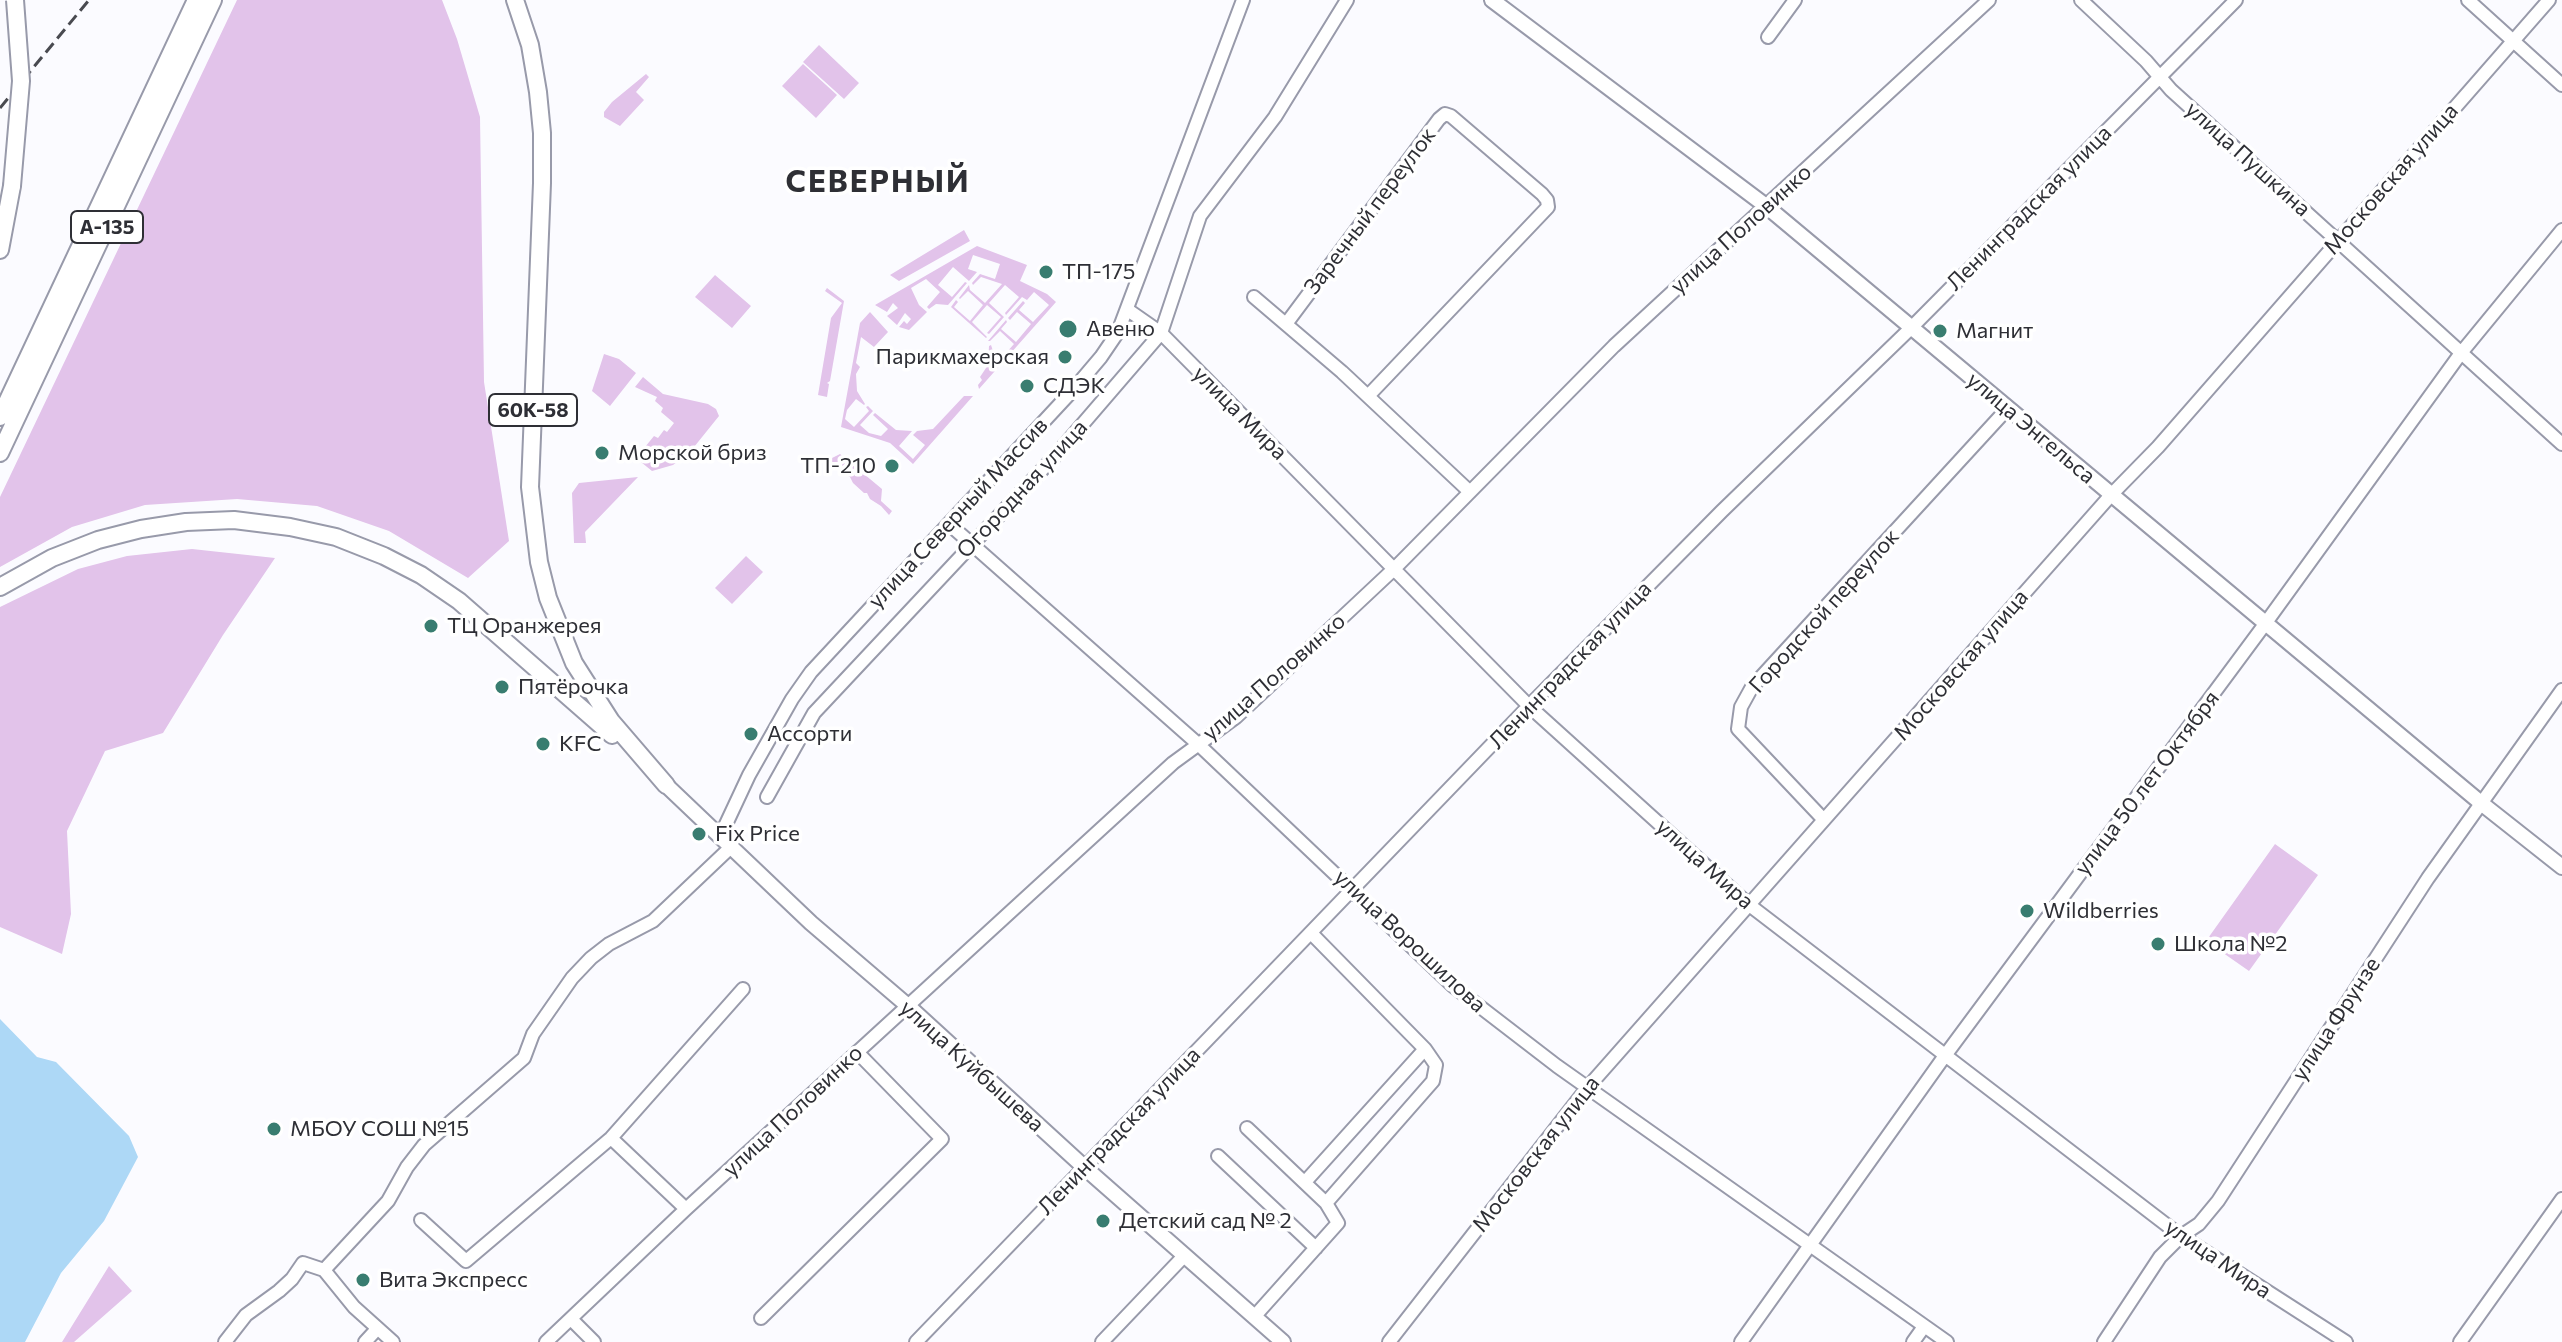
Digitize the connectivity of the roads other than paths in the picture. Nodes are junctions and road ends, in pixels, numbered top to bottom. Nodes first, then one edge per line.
1 (15, 0) edge
2 (196, 0) edge
3 (213, 0) edge
4 (515, 0) edge
5 (1243, 0) edge
6 (1347, 0) edge
7 (1492, 0) edge
8 (1795, 0) edge
9 (1989, 0) edge
10 (2081, 0) edge
11 (2236, 0) edge
12 (2468, 0) edge
13 (2549, 0) edge
14 (1768, 37) dead end
15 (2513, 41) junction
16 (2159, 76) junction
17 (2562, 85) edge
18 (1766, 206) junction
19 (2562, 230) edge
20 (2338, 239) junction
21 (0, 250) edge
22 (1254, 297) dead end
23 (1128, 310) junction
24 (1286, 324) junction
25 (1912, 327) junction
26 (1161, 333) junction
27 (2461, 353) junction
28 (1368, 396) junction
29 (2008, 408) junction
30 (0, 417) edge
31 (2562, 444) edge
32 (0, 453) edge
33 (1470, 492) junction
34 (2111, 495) junction
35 (949, 524) junction
36 (973, 543) junction
37 (1395, 568) junction
38 (0, 587) edge
39 (2265, 624) junction
40 (2562, 690) edge
41 (1529, 706) junction
42 (1198, 744) junction
43 (666, 785) junction
44 (767, 797) dead end
45 (2481, 803) junction
46 (1824, 820) junction
47 (726, 842) junction
48 (2562, 867) edge
49 (1353, 889) junction
50 (1748, 904) junction
51 (1311, 933) junction
52 (743, 989) dead end
53 (908, 1006) junction
54 (1425, 1049) junction
55 (857, 1052) junction
56 (1944, 1057) junction
57 (1588, 1087) junction
58 (1247, 1128) dead end
59 (611, 1138) junction
60 (1218, 1156) dead end
61 (1084, 1167) junction
62 (1305, 1182) junction
63 (2562, 1199) edge
64 (1326, 1203) junction
65 (686, 1209) junction
66 (421, 1220) dead end
67 (2181, 1236) junction
68 (1809, 1246) junction
69 (1316, 1248) junction
70 (1184, 1256) junction
71 (324, 1270) junction
72 (1254, 1317) junction
73 (761, 1318) dead end
74 (571, 1319) junction
75 (1923, 1328) junction
76 (377, 1329) junction
77 (225, 1342) edge
78 (365, 1342) edge
79 (393, 1342) edge
80 (546, 1342) edge
81 (594, 1342) edge
82 (916, 1342) edge
83 (1102, 1342) edge
84 (1283, 1342) edge
85 (1389, 1342) edge
86 (1741, 1342) edge
87 (1913, 1342) edge
88 (1947, 1342) edge
89 (2104, 1342) edge
90 (2346, 1342) edge
91 (2460, 1342) edge

1 - 21 highway, bridge
2 - 30 highway
3 - 32 highway, А-135
4 - 43 highway, 60К-58
5 - 23 street, улица Северный Массив
6 - 26 street, Огородная улица
7 - 18 main road, улица Энгельса
8 - 14 street
9 - 18 street, улица Половинко
10 - 16 street, улица Пушкина
11 - 16 street, Ленинградская улица
12 - 15 street
13 - 15 street, Московская улица
15 - 17 street
15 - 20 street, Московская улица
16 - 20 street, улица Пушкина
16 - 25 street, Ленинградская улица
18 - 25 main road, улица Энгельса
18 - 33 street, улица Половинко
19 - 27 street, улица 50 лет Октября
20 - 27 street, улица Пушкина
20 - 34 street, Московская улица
22 - 24 street
23 - 26 street, улица Мира
23 - 35 street, улица Северный Массив
24 - 28 street
24 - 28 street, Заречный переулок
25 - 29 main road, улица Энгельса
25 - 41 street, Ленинградская улица
26 - 36 street, Огородная улица
26 - 37 street, улица Мира
27 - 31 street, улица Пушкина
27 - 39 street, улица 50 лет Октября
28 - 33 street
29 - 34 main road, улица Энгельса
29 - 46 street, Городской переулок
33 - 37 street, улица Половинко
34 - 39 main road, улица Энгельса
34 - 46 street, Московская улица
35 - 36 street, улица Ворошилова
35 - 47 street, улица Северный Массив
36 - 42 street, улица Ворошилова
36 - 44 street, Огородная улица
37 - 41 street, улица Мира
37 - 42 street, улица Половинко
38 - 43 highway
39 - 45 main road, улица Энгельса
39 - 56 street, улица 50 лет Октября
40 - 45 street, улица Фрунзе
41 - 49 street, Ленинградская улица
41 - 50 street, улица Мира
42 - 49 street, улица Ворошилова
42 - 53 street, улица Половинко
43 - 47 main road, улица Куйбышева
45 - 48 main road, улица Энгельса
45 - 67 street, улица Фрунзе
46 - 50 street, Московская улица
47 - 53 main road, улица Куйбышева
47 - 71 street
49 - 51 street, Ленинградская улица
49 - 57 street, улица Ворошилова
50 - 56 street, улица Мира
50 - 57 street, Московская улица
51 - 54 street
51 - 61 street, Ленинградская улица
52 - 59 street
53 - 55 street, улица Половинко
53 - 61 main road, улица Куйбышева
54 - 62 street
54 - 64 street
55 - 65 street, улица Половинко
55 - 73 street
56 - 67 street, улица Мира
56 - 68 street, улица 50 лет Октября
57 - 68 street, улица Ворошилова
57 - 85 street, Московская улица
58 - 62 street
59 - 65 street
59 - 66 street
60 - 69 street
61 - 70 main road, улица Куйбышева
61 - 82 street, Ленинградская улица
62 - 64 street
63 - 91 street
64 - 69 street
65 - 74 street, улица Половинко
67 - 89 street, улица Фрунзе
67 - 90 street, улица Мира
68 - 75 street, улица Ворошилова
68 - 86 street, улица 50 лет Октября
69 - 72 street
70 - 72 main road, улица Куйбышева
70 - 83 street
71 - 76 street
71 - 77 street
72 - 84 main road, улица Куйбышева
74 - 80 street, улица Половинко
74 - 81 street
75 - 87 street
75 - 88 street, улица Ворошилова
76 - 78 street
76 - 79 street

